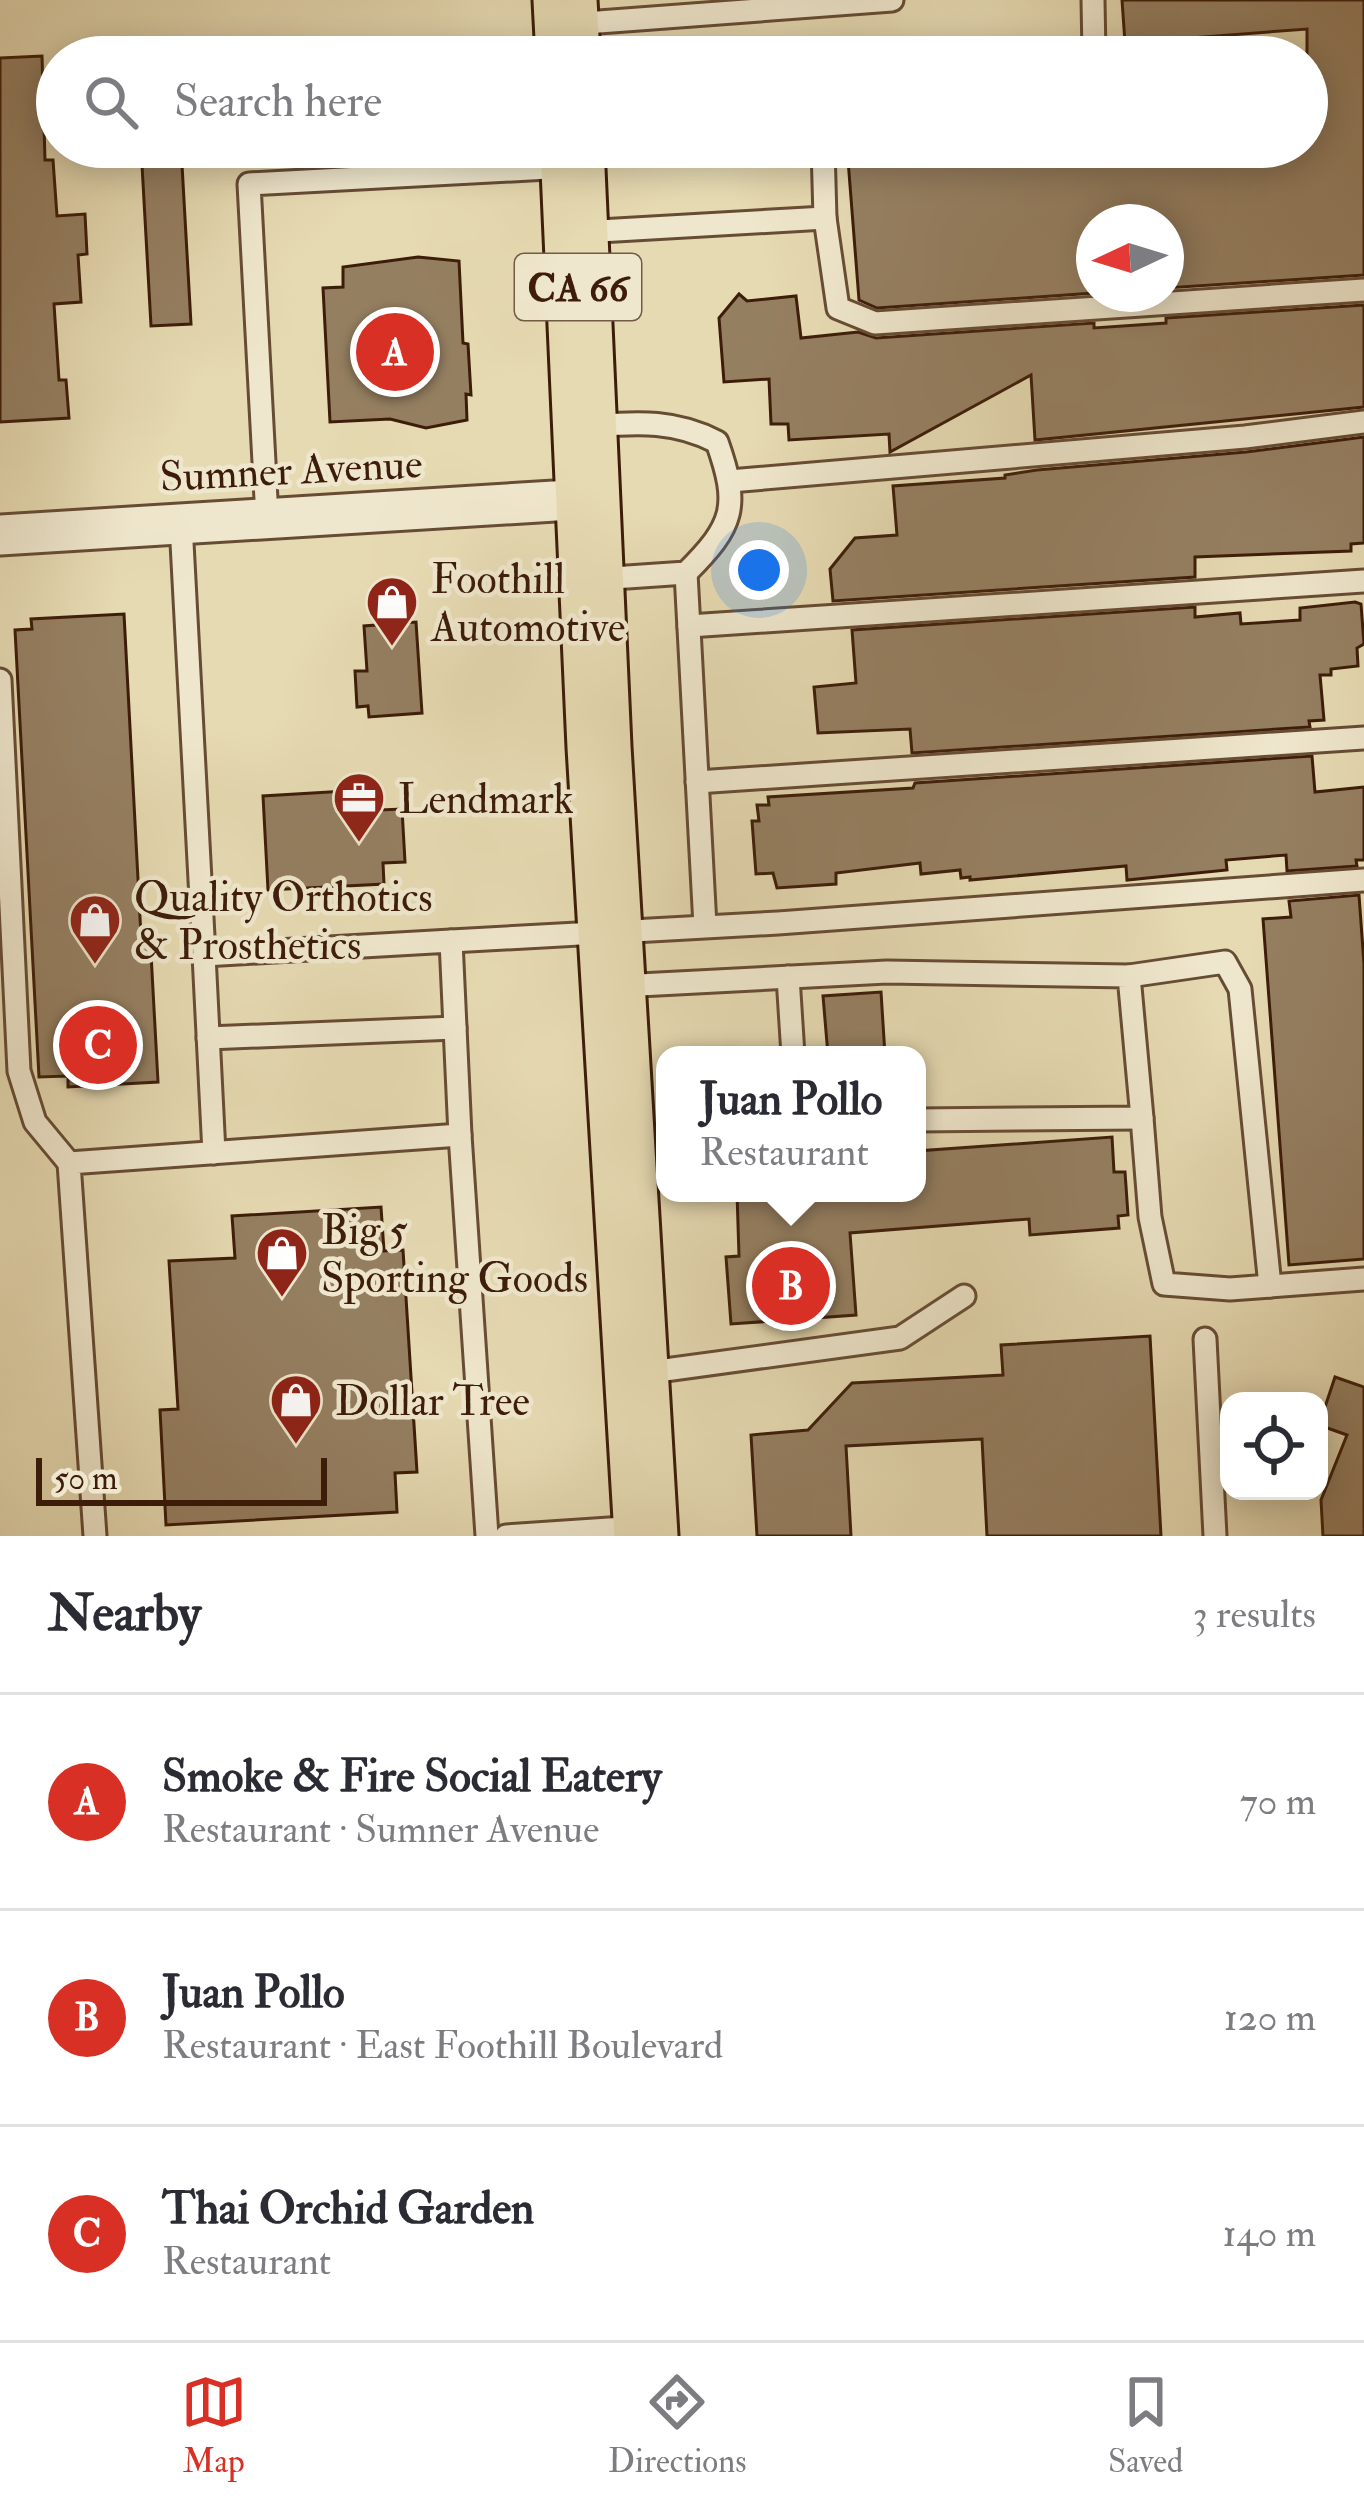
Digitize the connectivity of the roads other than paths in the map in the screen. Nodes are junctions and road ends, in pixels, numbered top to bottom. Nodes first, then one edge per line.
1 (892, 0) edge
2 (1093, 0) edge
3 (769, 4) edge
4 (566, 27) edge
5 (1094, 36) edge
6 (440, 168) edge
7 (573, 168) edge
8 (824, 168) edge
9 (825, 218) junction
10 (576, 233) junction
11 (1364, 290) edge
12 (1364, 422) edge
13 (585, 426) junction
14 (730, 481) junction
15 (587, 499) junction
16 (267, 518) junction
17 (181, 524) junction
18 (0, 535) edge
19 (686, 573) junction
20 (592, 579) junction
21 (1364, 580) edge
22 (689, 626) junction
23 (0, 680) edge
24 (1364, 738) edge
25 (697, 782) junction
26 (1364, 880) edge
27 (705, 926) junction
28 (451, 941) junction
29 (204, 955) junction
30 (611, 959) junction
31 (788, 976) junction
32 (1129, 976) junction
33 (455, 1028) junction
34 (208, 1038) junction
35 (792, 1046) edge
36 (1142, 1118) junction
37 (926, 1120) edge
38 (460, 1135) junction
39 (214, 1153) junction
40 (69, 1163) junction
41 (1364, 1279) edge
42 (1270, 1286) junction
43 (964, 1296) dead end
44 (1205, 1339) dead end
45 (636, 1373) junction
46 (646, 1531) edge
47 (95, 1536) edge
48 (487, 1536) edge
49 (506, 1536) edge
50 (1215, 1536) edge

1 - 3 lane
2 - 5 lane
3 - 4 lane
6 - 16 lane
7 - 10 main road, CA 66
8 - 9 lane
9 - 10 lane
9 - 11 lane
10 - 13 main road, CA 66
12 - 14 lane
13 - 14 lane
13 - 15 main road, CA 66
14 - 19 lane
15 - 16 street, Sumner Avenue
15 - 20 main road, CA 66
16 - 17 street, Sumner Avenue
17 - 18 street, Sumner Avenue
17 - 29 lane
19 - 20 lane
19 - 22 lane
20 - 30 main road, CA 66
21 - 22 lane
22 - 25 lane
23 - 40 lane
24 - 25 lane
25 - 27 lane
26 - 27 lane
27 - 30 lane
28 - 29 lane
28 - 30 lane
28 - 33 lane
29 - 34 lane
30 - 31 lane
30 - 45 main road, CA 66
31 - 32 lane
31 - 35 lane
32 - 36 lane
32 - 42 lane
33 - 34 lane
33 - 38 lane
34 - 39 lane
36 - 37 lane
36 - 42 lane
38 - 39 lane
38 - 48 lane
39 - 40 lane
40 - 47 lane
41 - 42 lane
43 - 45 lane
44 - 50 lane
45 - 46 main road, CA 66
46 - 49 lane

